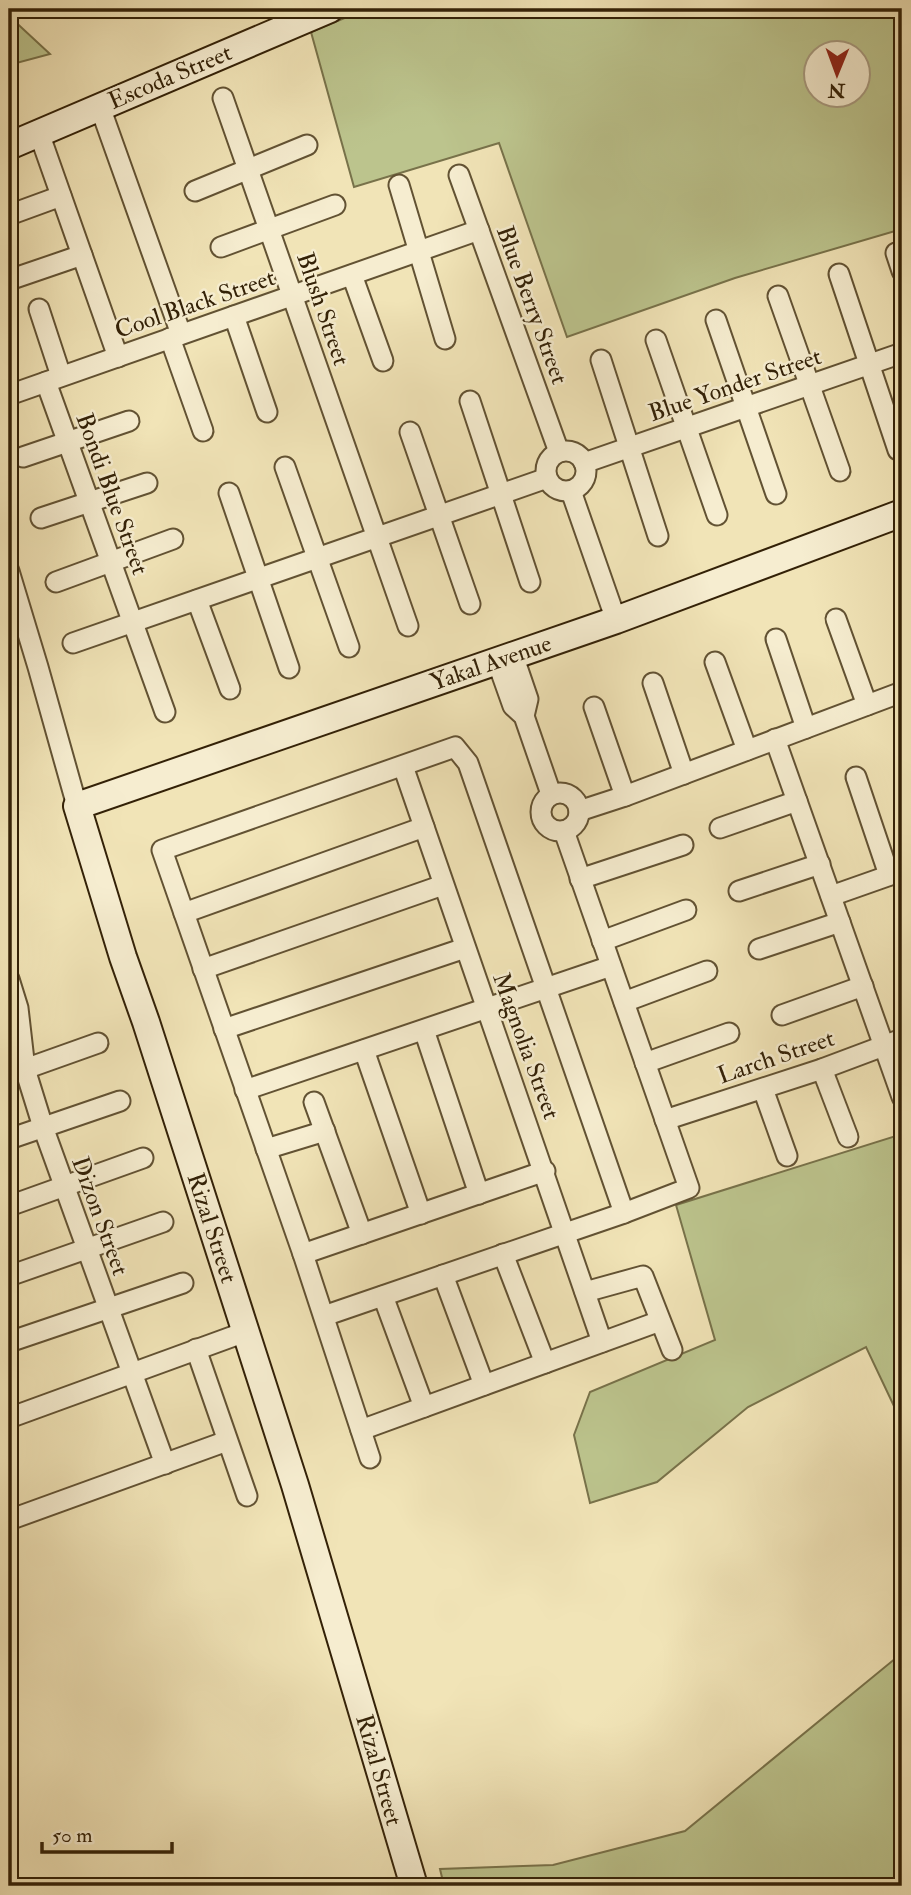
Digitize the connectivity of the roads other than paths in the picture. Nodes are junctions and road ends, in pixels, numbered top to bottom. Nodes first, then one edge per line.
1 (330, 9) edge
2 (223, 98) dead end
3 (100, 107) junction
4 (39, 133) junction
5 (307, 145) dead end
6 (9, 146) edge
7 (248, 170) junction
8 (459, 175) dead end
9 (399, 185) dead end
10 (195, 191) dead end
11 (61, 196) junction
12 (335, 205) dead end
13 (9, 215) edge
14 (269, 229) junction
15 (479, 230) junction
16 (220, 247) dead end
17 (419, 251) junction
18 (82, 255) junction
19 (839, 274) dead end
20 (352, 275) junction
21 (9, 280) edge
22 (292, 295) junction
23 (778, 296) dead end
24 (39, 309) dead end
25 (234, 316) junction
26 (716, 320) dead end
27 (175, 336) junction
28 (445, 339) dead end
29 (656, 340) dead end
30 (902, 353) edge
31 (118, 356) junction
32 (601, 360) dead end
33 (383, 361) dead end
34 (870, 364) junction
35 (54, 379) junction
36 (809, 385) junction
37 (9, 395) edge
38 (470, 401) dead end
39 (746, 407) junction
40 (267, 412) dead end
41 (129, 421) dead end
42 (686, 428) junction
43 (203, 430) dead end
44 (410, 432) dead end
45 (67, 443) junction
46 (629, 447) junction
47 (898, 450) dead end
48 (559, 452) junction
49 (23, 457) dead end
50 (584, 463) junction
51 (285, 467) dead end
52 (840, 471) dead end
53 (547, 478) junction
54 (147, 483) dead end
55 (571, 491) junction
56 (229, 493) dead end
57 (501, 494) junction
58 (776, 494) dead end
59 (90, 503) junction
60 (902, 513) edge
61 (717, 515) dead end
62 (439, 516) junction
63 (41, 518) dead end
64 (658, 536) dead end
65 (377, 537) junction
66 (173, 539) dead end
67 (317, 558) junction
68 (111, 562) junction
69 (9, 571) edge
70 (258, 579) junction
71 (56, 582) dead end
72 (530, 582) dead end
73 (197, 600) junction
74 (470, 604) dead end
75 (836, 619) dead end
76 (616, 620) junction
77 (133, 622) junction
78 (408, 626) dead end
79 (776, 639) dead end
80 (73, 643) dead end
81 (349, 647) dead end
82 (505, 658) junction
83 (715, 662) dead end
84 (289, 668) dead end
85 (653, 684) dead end
86 (230, 689) dead end
87 (902, 692) edge
88 (867, 705) junction
89 (594, 707) dead end
90 (165, 712) dead end
91 (806, 728) junction
92 (775, 738) junction
93 (747, 750) junction
94 (403, 766) junction
95 (684, 774) junction
96 (856, 776) dead end
97 (551, 794) junction
98 (625, 796) junction
99 (797, 801) junction
100 (77, 806) junction
101 (579, 811) junction
102 (424, 827) junction
103 (720, 828) dead end
104 (564, 831) junction
105 (684, 845) dead end
106 (820, 864) junction
107 (896, 873) edge
108 (580, 879) junction
109 (443, 885) junction
110 (739, 891) dead end
111 (831, 896) junction
112 (686, 910) dead end
113 (184, 913) junction
114 (840, 922) junction
115 (602, 941) junction
116 (465, 948) junction
117 (759, 948) dead end
118 (611, 965) junction
119 (204, 969) junction
120 (707, 971) dead end
121 (9, 979) edge
122 (863, 986) junction
123 (547, 987) junction
124 (624, 1002) junction
125 (486, 1009) junction
126 (782, 1015) dead end
127 (224, 1029) junction
128 (424, 1030) junction
129 (729, 1033) dead end
130 (893, 1042) edge
131 (98, 1043) dead end
132 (364, 1050) junction
133 (645, 1063) junction
134 (25, 1069) junction
135 (822, 1069) junction
136 (763, 1089) junction
137 (245, 1090) junction
138 (902, 1097) edge
139 (120, 1101) dead end
140 (314, 1102) dead end
141 (665, 1120) junction
142 (43, 1127) junction
143 (325, 1131) junction
144 (848, 1137) dead end
145 (9, 1139) edge
146 (266, 1149) junction
147 (788, 1156) dead end
148 (144, 1158) dead end
149 (545, 1171) junction
150 (63, 1186) junction
151 (479, 1194) junction
152 (9, 1206) edge
153 (624, 1213) junction
154 (421, 1214) junction
155 (163, 1222) dead end
156 (566, 1233) junction
157 (362, 1234) junction
158 (86, 1248) junction
159 (303, 1254) junction
160 (503, 1255) junction
161 (443, 1275) junction
162 (9, 1276) edge
163 (183, 1283) dead end
164 (585, 1293) junction
165 (383, 1296) junction
166 (107, 1308) junction
167 (324, 1316) junction
168 (660, 1321) junction
169 (245, 1332) junction
170 (9, 1342) edge
171 (602, 1342) junction
172 (196, 1349) junction
173 (672, 1350) dead end
174 (545, 1363) junction
175 (130, 1373) junction
176 (484, 1385) junction
177 (424, 1407) junction
178 (9, 1418) edge
179 (361, 1430) junction
180 (227, 1441) junction
181 (370, 1458) dead end
182 (165, 1464) junction
183 (247, 1496) dead end
184 (9, 1520) edge
185 (414, 1886) edge

1 - 3 street, Escoda Street
2 - 7 street, Blush Street
3 - 4 street, Escoda Street
3 - 27 street
4 - 6 street, Escoda Street
4 - 11 street
5 - 7 street
7 - 10 street
7 - 14 street, Blush Street
8 - 15 street, Blue Berry Street
9 - 17 street
11 - 13 street
11 - 18 street
12 - 14 street
14 - 16 street
14 - 22 street, Blush Street
15 - 17 street, Cool Black Street
15 - 48 street, Blue Berry Street
17 - 20 street, Cool Black Street
17 - 28 street
18 - 21 street
18 - 31 street
19 - 34 street
20 - 22 street, Cool Black Street
20 - 33 street
22 - 25 street, Cool Black Street
22 - 65 street, Blush Street
23 - 36 street
24 - 35 street, Bondi Blue Street
25 - 27 street, Cool Black Street
25 - 40 street
26 - 39 street
27 - 31 street, Cool Black Street
27 - 43 street
29 - 42 street
30 - 34 street, Blue Yonder Street
31 - 35 street, Cool Black Street
32 - 46 street
34 - 36 street, Blue Yonder Street
34 - 47 street
35 - 37 street, Cool Black Street
35 - 45 street, Bondi Blue Street
36 - 39 street, Blue Yonder Street
36 - 52 street
38 - 57 street
39 - 42 street, Blue Yonder Street
39 - 58 street
41 - 45 street
42 - 46 street, Blue Yonder Street
42 - 61 street
44 - 62 street
45 - 49 street
45 - 59 street, Bondi Blue Street
46 - 50 street, Blue Yonder Street
46 - 64 street
48 - 50 street
48 - 53 street
50 - 55 street
51 - 67 street
53 - 55 street
53 - 57 street
54 - 59 street
55 - 76 street
56 - 70 street
57 - 62 street
57 - 72 street
59 - 63 street
59 - 68 street, Bondi Blue Street
60 - 76 street, Yakal Avenue
62 - 65 street
62 - 74 street
65 - 67 street
65 - 78 street, Blush Street
66 - 68 street
67 - 70 street
67 - 81 street
68 - 71 street
68 - 77 street, Bondi Blue Street
69 - 100 street, Rizal Street
70 - 73 street
70 - 84 street
73 - 77 street
73 - 86 street
75 - 88 street
76 - 82 street, Yakal Avenue
77 - 80 street
77 - 90 street, Bondi Blue Street
79 - 91 street
82 - 97 street
82 - 100 street, Yakal Avenue
83 - 93 street
85 - 95 street
87 - 88 street
88 - 91 street
89 - 98 street
91 - 92 street
92 - 93 street
92 - 99 street
93 - 95 street
94 - 102 street, Magnolia Street
94 - 113 street
94 - 123 street
95 - 98 street
96 - 107 street
97 - 101 street
97 - 104 street
98 - 101 street
99 - 103 street
99 - 106 street
100 - 169 street, Rizal Street
101 - 104 street
102 - 109 street, Magnolia Street
102 - 113 street
104 - 108 street
105 - 108 street
106 - 110 street
106 - 111 street
107 - 111 street
108 - 115 street
109 - 116 street, Magnolia Street
109 - 119 street
111 - 114 street
112 - 115 street
113 - 119 street
114 - 117 street
114 - 122 street
115 - 118 street
116 - 125 street, Magnolia Street
116 - 127 street
118 - 123 street
118 - 124 street
119 - 127 street
120 - 124 street
121 - 134 street, Dizon Street
122 - 126 street
122 - 130 street
123 - 125 street
123 - 153 street
124 - 133 street
125 - 128 street
125 - 149 street, Magnolia Street
127 - 137 street
128 - 132 street
128 - 151 street
129 - 133 street
130 - 135 street, Larch Street
130 - 138 street
131 - 134 street
132 - 137 street
132 - 154 street
133 - 141 street
134 - 142 street, Dizon Street
135 - 136 street, Larch Street
135 - 144 street
136 - 141 street, Larch Street
136 - 147 street
137 - 146 street
139 - 142 street
140 - 143 street
141 - 153 street
142 - 145 street
142 - 150 street, Dizon Street
143 - 146 street
143 - 157 street
146 - 159 street
148 - 150 street
149 - 151 street
149 - 156 street, Magnolia Street
150 - 152 street
150 - 158 street, Dizon Street
151 - 154 street
153 - 156 street
154 - 157 street
155 - 158 street
156 - 160 street
156 - 164 street, Magnolia Street
157 - 159 street
158 - 162 street
158 - 166 street, Dizon Street
159 - 167 street
160 - 161 street
160 - 174 street
161 - 165 street
161 - 176 street
163 - 166 street
164 - 168 street
164 - 171 street, Magnolia Street
165 - 167 street
165 - 177 street
166 - 170 street
166 - 175 street, Dizon Street
167 - 179 street
168 - 171 street
168 - 173 street
169 - 172 street
169 - 185 street, Rizal Street
171 - 174 street
172 - 175 street
172 - 180 street
174 - 176 street
175 - 178 street
175 - 182 street, Dizon Street
176 - 177 street
177 - 179 street
179 - 181 street
180 - 182 street
180 - 183 street
182 - 184 street

